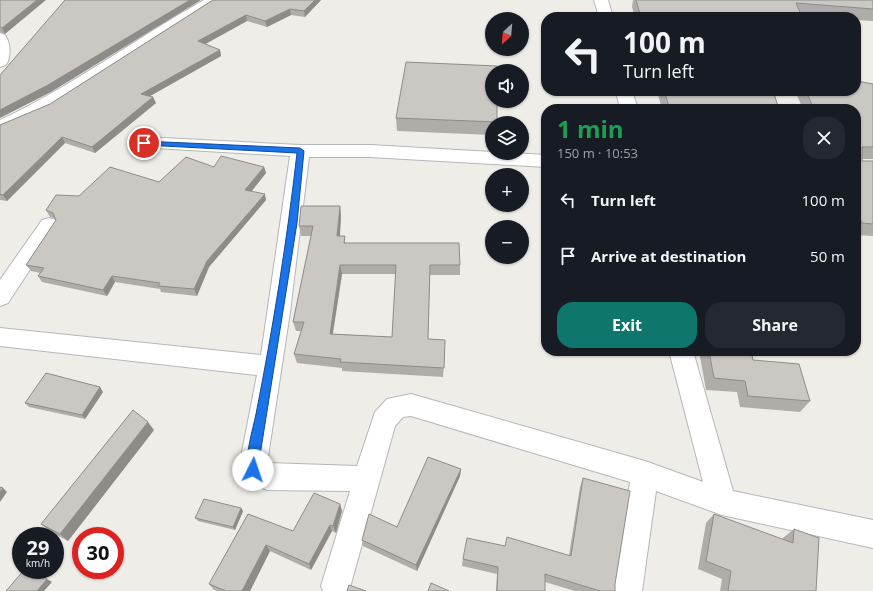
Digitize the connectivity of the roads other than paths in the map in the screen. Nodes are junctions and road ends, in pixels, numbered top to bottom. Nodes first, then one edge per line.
1 (214, 0) edge
2 (601, 0) edge
3 (605, 12) edge
4 (0, 38) edge
5 (0, 62) edge
6 (0, 127) edge
7 (144, 143) dead end
8 (300, 151) junction
9 (541, 160) edge
10 (49, 225) dead end
11 (0, 296) edge
12 (0, 337) edge
13 (683, 356) edge
14 (270, 366) junction
15 (645, 474) junction
16 (366, 480) junction
17 (722, 502) junction
18 (873, 534) edge
19 (336, 586) dead end
20 (627, 591) edge

1 - 6 street
2 - 3 street
4 - 5 street
7 - 8 street
8 - 9 street
8 - 14 street
10 - 11 street
12 - 14 street
13 - 17 street
14 - 16 street
15 - 16 street
15 - 17 street
15 - 20 street
16 - 19 street
17 - 18 street

